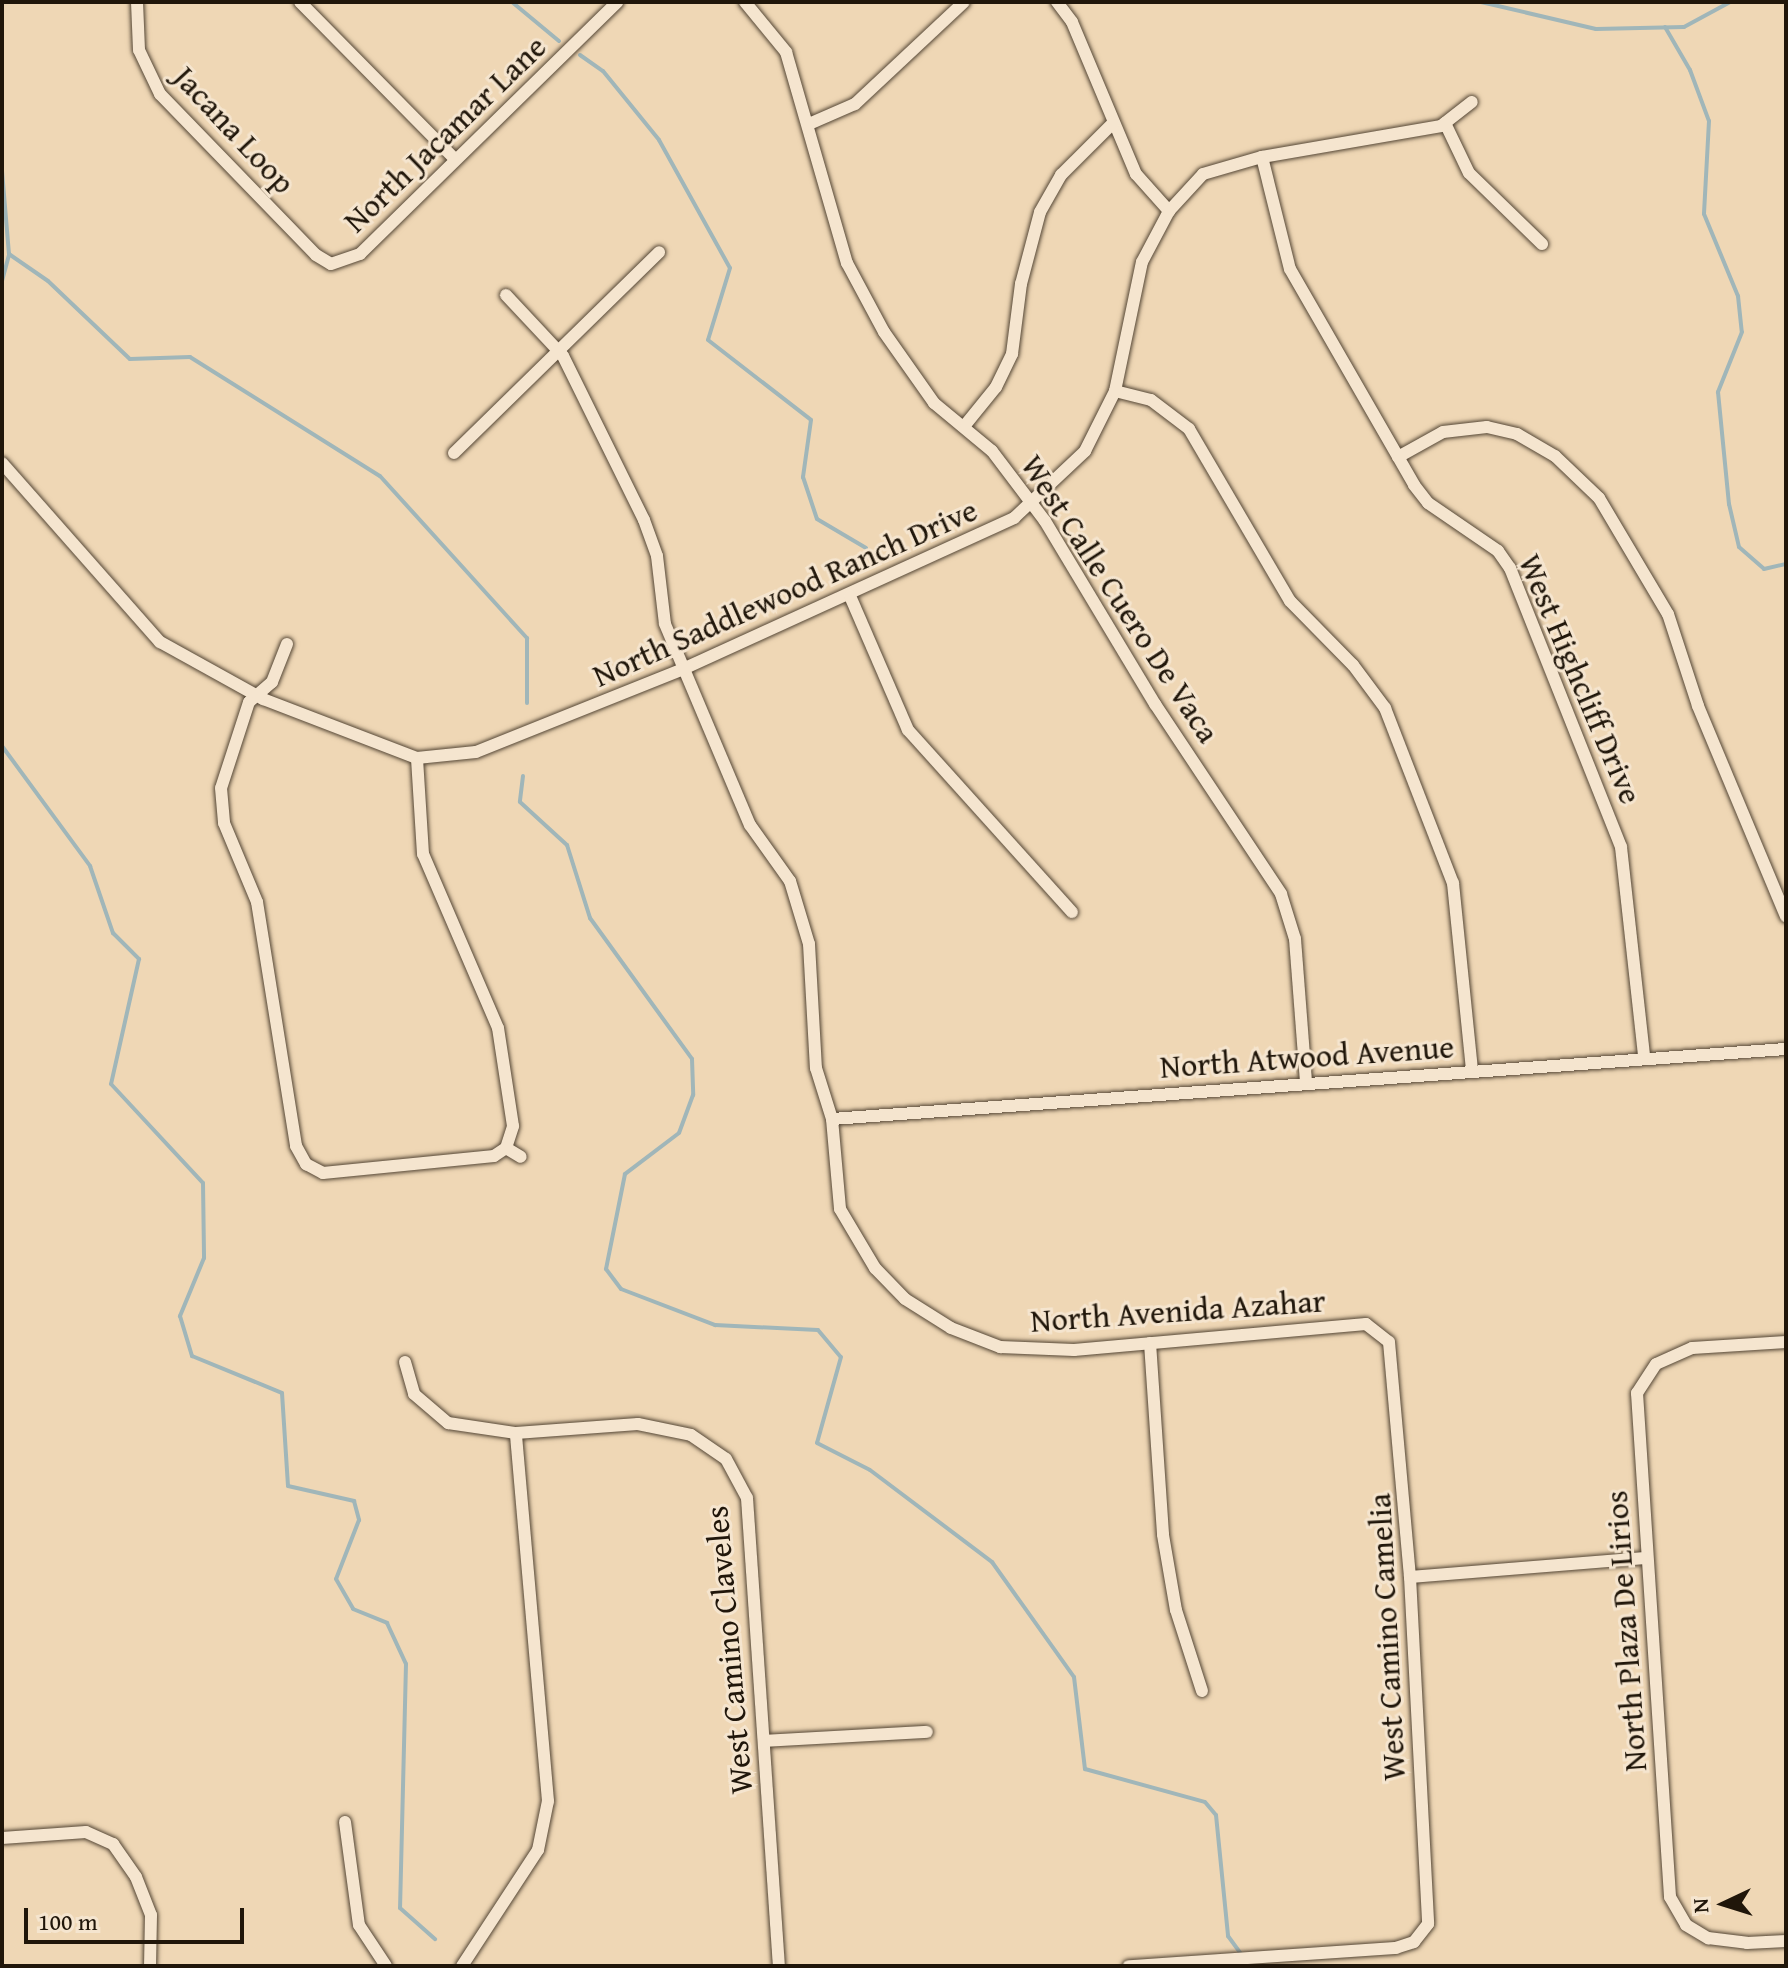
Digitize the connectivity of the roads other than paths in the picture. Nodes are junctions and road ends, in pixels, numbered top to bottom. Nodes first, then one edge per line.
1 (137, 2) edge
2 (300, 2) edge
3 (617, 2) edge
4 (745, 2) edge
5 (964, 2) edge
6 (1057, 2) edge
7 (1472, 102) dead end
8 (1113, 123) junction
9 (1445, 123) junction
10 (809, 124) junction
11 (1262, 157) junction
12 (455, 159) junction
13 (1169, 211) junction
14 (1542, 244) dead end
15 (659, 252) dead end
16 (339, 264) joint
17 (506, 295) dead end
18 (560, 352) junction
19 (1115, 391) junction
20 (966, 424) junction
21 (454, 453) dead end
22 (1398, 457) junction
23 (2, 463) edge
24 (1032, 504) junction
25 (850, 596) junction
26 (287, 644) dead end
27 (683, 669) junction
28 (256, 695) junction
29 (417, 758) junction
30 (1072, 912) dead end
31 (1786, 916) edge
32 (1786, 1049) edge
33 (1644, 1057) junction
34 (1472, 1071) junction
35 (1306, 1083) junction
36 (832, 1119) junction
37 (502, 1151) junction
38 (521, 1157) dead end
39 (1384, 1330) joint
40 (1786, 1342) edge
41 (1150, 1343) junction
42 (405, 1362) dead end
43 (516, 1433) junction
44 (1645, 1558) junction
45 (1410, 1577) junction
46 (1202, 1691) dead end
47 (927, 1732) dead end
48 (764, 1741) junction
49 (345, 1822) dead end
50 (2, 1838) edge
51 (1421, 1936) junction
52 (1786, 1941) edge
53 (1435, 1944) dead end
54 (150, 1966) edge
55 (386, 1966) edge
56 (462, 1966) edge
57 (779, 1966) edge
58 (1129, 1966) edge

1 - 16 street, Jacana Loop
2 - 12 street
3 - 12 street, North Jacamar Lane
4 - 10 street, West Calle Cuero De Vaca
5 - 10 street
6 - 8 street
7 - 9 street, North Saddlewood Ranch Drive
8 - 13 street
8 - 20 street
9 - 11 street, North Saddlewood Ranch Drive
9 - 14 street
10 - 20 street, West Calle Cuero De Vaca
11 - 13 street, North Saddlewood Ranch Drive
11 - 22 street, West Highcliff Drive
12 - 16 street, North Jacamar Lane
13 - 19 street, North Saddlewood Ranch Drive
15 - 18 street
17 - 18 street
18 - 21 street
18 - 27 street
19 - 24 street, North Saddlewood Ranch Drive
19 - 34 street
20 - 24 street, West Calle Cuero De Vaca
22 - 31 street
22 - 33 street, West Highcliff Drive
23 - 28 street, North Saddlewood Ranch Drive
24 - 25 street, North Saddlewood Ranch Drive
24 - 35 street, West Calle Cuero De Vaca
25 - 27 street, North Saddlewood Ranch Drive
25 - 30 street
26 - 28 street
27 - 29 street, North Saddlewood Ranch Drive
27 - 36 street
28 - 29 street, North Saddlewood Ranch Drive
28 - 37 street
29 - 37 street
32 - 33 street, North Atwood Avenue
33 - 34 street, North Atwood Avenue
34 - 35 street, North Atwood Avenue
35 - 36 street, North Atwood Avenue
36 - 41 street, North Avenida Azahar
37 - 38 street
39 - 41 street, North Avenida Azahar
39 - 45 street, West Camino Camelia
40 - 44 street, North Plaza De Lirios
41 - 46 street
42 - 43 street, West Camino Claveles
43 - 48 street, West Camino Claveles
43 - 56 street
44 - 45 street
44 - 52 street, North Plaza De Lirios
45 - 51 street, West Camino Camelia
47 - 48 street
48 - 57 street, West Camino Claveles
49 - 55 street
50 - 54 street
51 - 53 street
51 - 58 street

